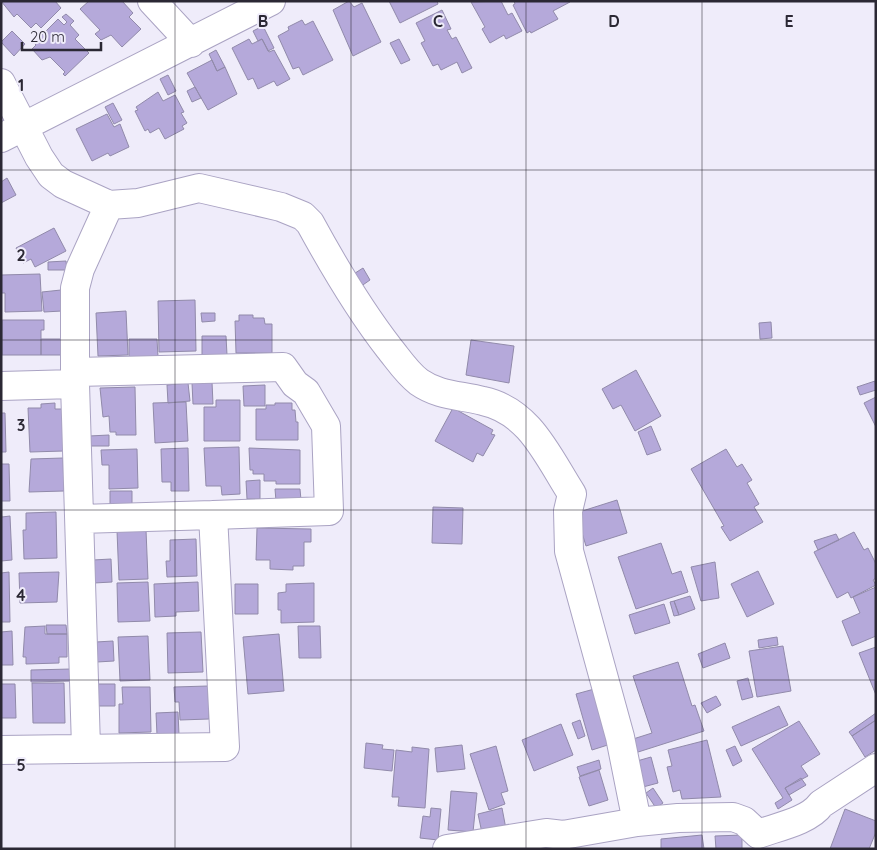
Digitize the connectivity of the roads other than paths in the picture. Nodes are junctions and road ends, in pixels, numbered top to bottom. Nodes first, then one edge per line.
1 (152, 1) edge
2 (271, 1) edge
3 (191, 43) junction
4 (1, 83) edge
5 (12, 132) edge
6 (109, 205) junction
7 (75, 378) junction
8 (1, 386) edge
9 (213, 516) junction
10 (80, 520) junction
11 (86, 748) junction
12 (1, 750) edge
13 (876, 768) edge
14 (637, 822) junction
15 (758, 842) edge
16 (448, 849) edge

1 - 3 street
2 - 3 street
3 - 5 street
4 - 5 street
5 - 6 street
6 - 7 street
6 - 14 street
7 - 8 street
7 - 9 street
7 - 10 street
9 - 10 street
9 - 11 street
10 - 11 street
11 - 12 street
13 - 15 street
14 - 15 street
14 - 16 street

